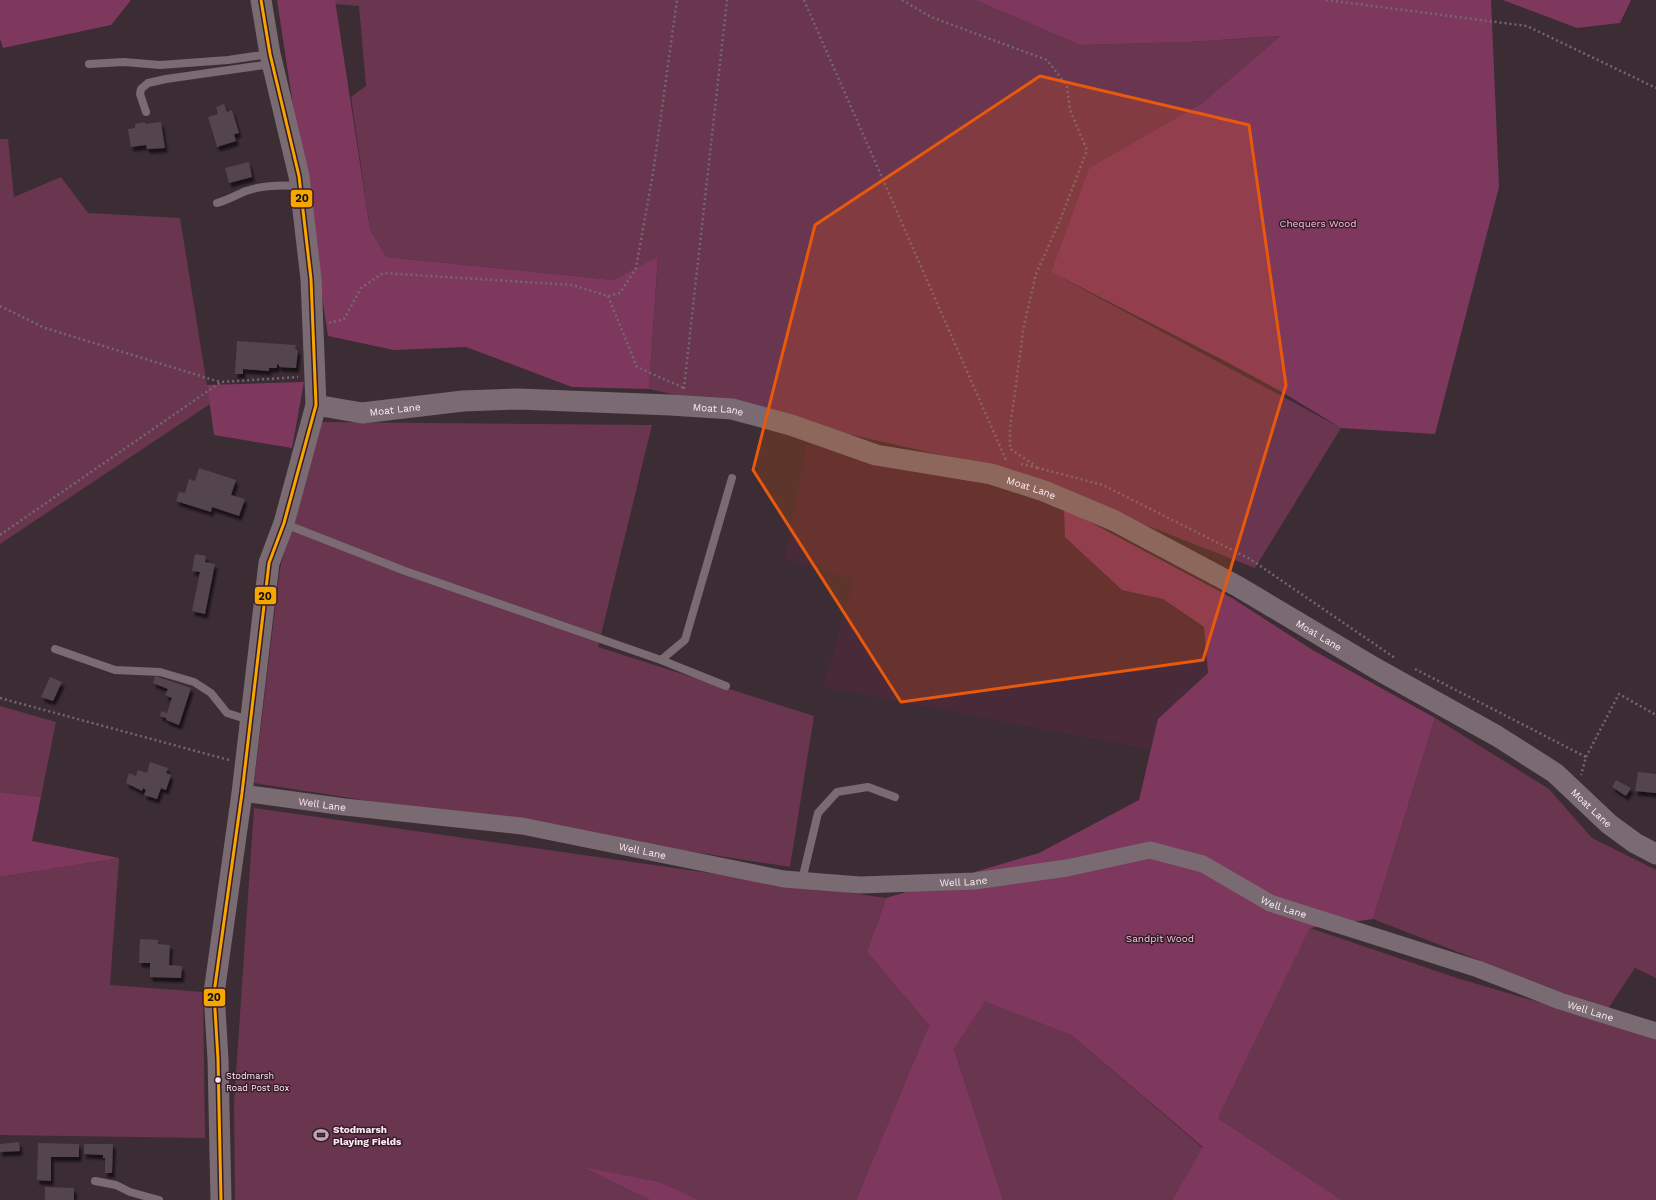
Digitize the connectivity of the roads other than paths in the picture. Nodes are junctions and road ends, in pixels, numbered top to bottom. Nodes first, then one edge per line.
1 (261, 0) edge
2 (271, 59) junction
3 (89, 64) dead end
4 (146, 112) dead end
5 (300, 186) junction
6 (217, 203) dead end
7 (316, 405) junction
8 (732, 478) dead end
9 (284, 523) junction
10 (55, 649) dead end
11 (661, 660) junction
12 (726, 686) dead end
13 (250, 721) junction
14 (242, 793) junction
15 (895, 797) dead end
16 (1656, 854) edge
17 (802, 880) junction
18 (1656, 1031) edge
19 (95, 1181) dead end
20 (159, 1200) edge
21 (221, 1200) edge

1 - 2 street
2 - 3 lane
2 - 4 lane
2 - 5 street
5 - 6 lane
5 - 7 street
7 - 9 street
7 - 16 street, Moat Lane
8 - 11 lane
9 - 11 lane
9 - 13 street
10 - 13 lane
11 - 12 lane
13 - 14 street
14 - 17 street, Well Lane
14 - 21 street
15 - 17 lane
17 - 18 street, Well Lane
19 - 20 lane

